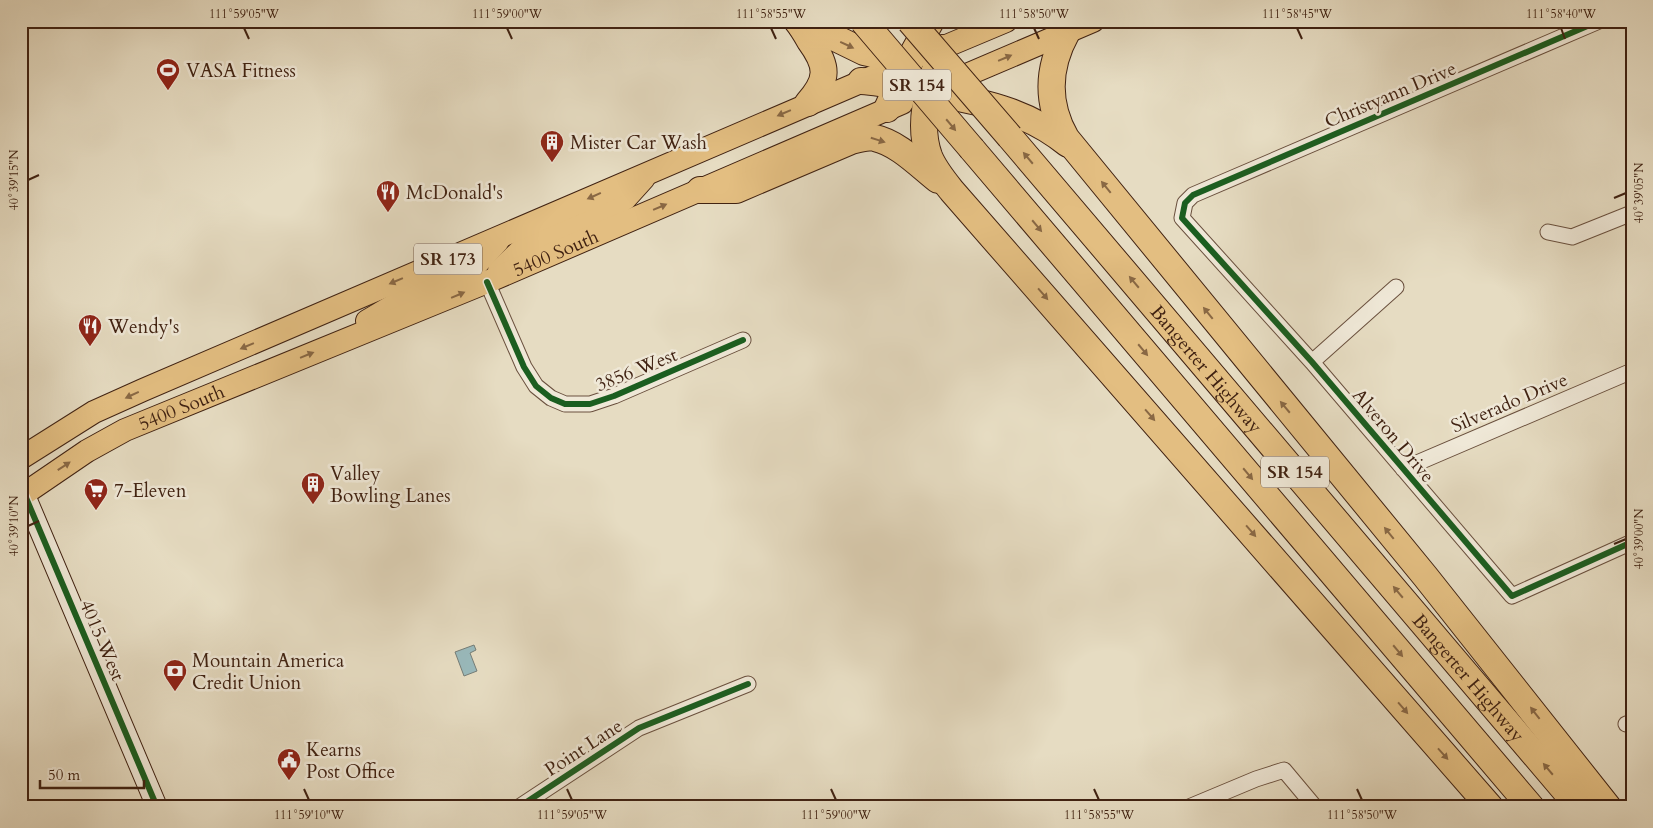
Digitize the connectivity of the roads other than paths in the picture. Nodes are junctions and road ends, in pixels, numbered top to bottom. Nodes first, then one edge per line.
1 (862, 21) edge
2 (910, 21) edge
3 (931, 21) edge
4 (1006, 21) edge
5 (1093, 21) edge
6 (1599, 21) edge
7 (800, 24) edge
8 (1067, 32) junction
9 (934, 70) junction
10 (903, 73) junction
11 (961, 78) joint
12 (861, 81) joint
13 (808, 103) junction
14 (887, 109) junction
15 (1075, 149) junction
16 (650, 171) junction
17 (700, 190) junction
18 (952, 191) junction
19 (1193, 195) joint
20 (1632, 213) edge
21 (1548, 232) dead end
22 (502, 236) junction
23 (487, 282) junction
24 (1396, 287) dead end
25 (743, 340) dead end
26 (334, 345) junction
27 (1312, 362) junction
28 (1632, 371) edge
29 (21, 458) edge
30 (1403, 469) junction
31 (22, 492) edge
32 (1632, 542) edge
33 (748, 684) dead end
34 (157, 807) edge
35 (519, 807) edge
36 (1189, 807) edge
37 (1315, 807) edge
38 (1490, 807) edge
39 (1531, 807) edge
40 (1579, 807) edge
41 (1608, 807) edge

1 -> 39 highway, Bangerter Highway / SR 154, bridge
40 -> 2 highway, Bangerter Highway / SR 154, bridge
3 - 10 highway
4 - 9 main road, 5400 South / SR 173
5 - 8 main road
6 - 19 street, Christyann Drive
7 -> 10 highway
7 - 13 highway
11 -> 8 main road
8 - 15 highway
9 - 10 highway
9 - 11 highway
9 - 14 main road, 5400 South / SR 173
9 - 15 highway
9 - 18 highway
10 - 12 highway
10 - 14 highway
12 - 13 main road, 5400 South / SR 173
13 -> 16 main road, 5400 South / SR 173
14 - 17 main road, 5400 South / SR 173
41 -> 15 highway
16 -> 22 main road, 5400 South / SR 173
16 - 23 main road
17 -> 18 highway
23 -> 17 main road, 5400 South / SR 173
18 -> 38 highway
19 - 27 street, Alveron Drive
20 - 21 street
22 - 26 main road
22 -> 29 main road, 5400 South / SR 173
23 - 25 street, 3856 West
26 -> 23 main road, 5400 South / SR 173
24 - 27 street
31 -> 26 main road, 5400 South / SR 173
27 - 30 street, Alveron Drive
28 - 30 street, Silverado Drive
30 - 32 street, Alveron Drive
31 - 34 street, 4015 West
33 - 35 street, Point Lane
36 - 37 street

